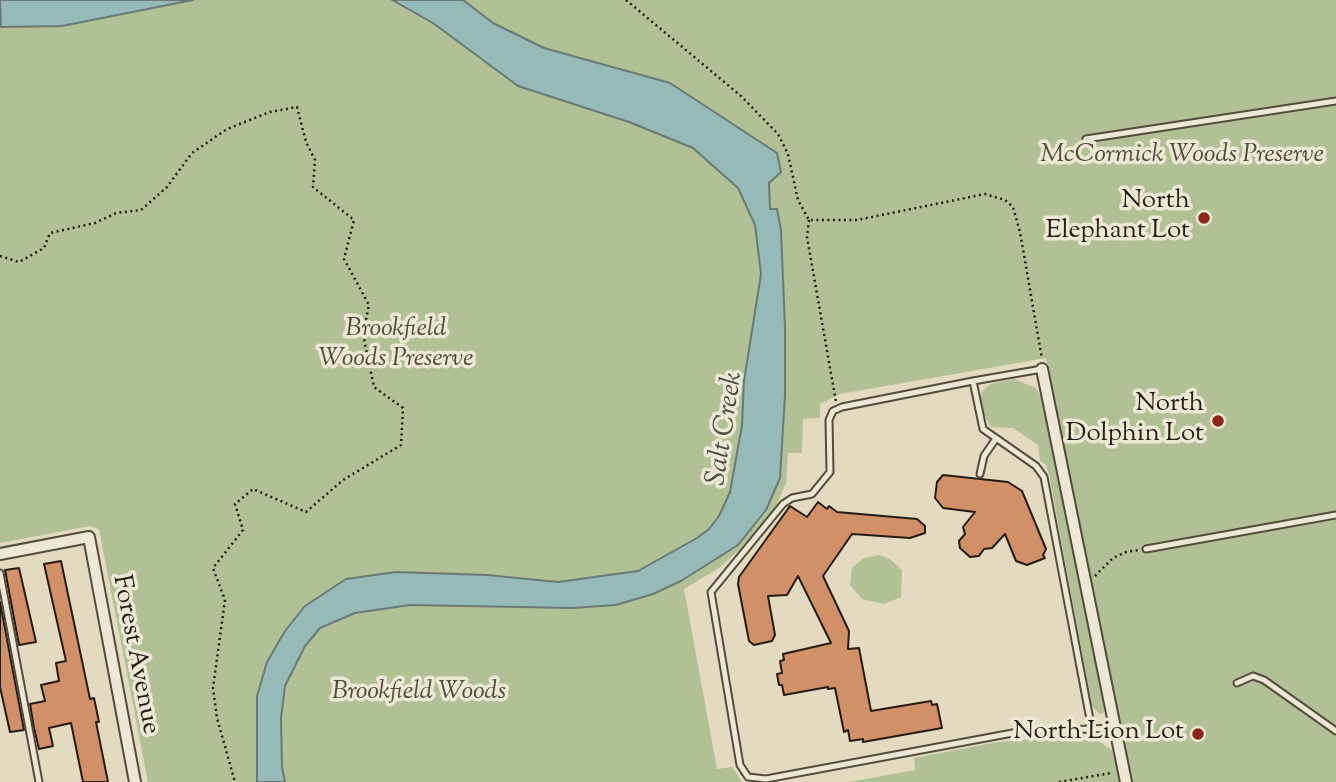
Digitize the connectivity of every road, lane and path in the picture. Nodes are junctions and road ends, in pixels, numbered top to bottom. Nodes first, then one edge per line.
1 (626, 0) edge
2 (1336, 102) edge
3 (1086, 139) dead end
4 (809, 220) junction
5 (0, 256) edge
6 (1042, 369) junction
7 (973, 381) junction
8 (837, 409) junction
9 (995, 440) junction
10 (980, 474) dead end
11 (1336, 514) edge
12 (1146, 549) joint
13 (0, 554) edge
14 (0, 573) edge
15 (1087, 585) junction
16 (1237, 683) dead end
17 (1115, 728) junction
18 (1092, 730) junction
19 (1336, 732) edge
20 (1125, 777) edge
21 (39, 782) edge
22 (135, 782) edge
23 (235, 782) edge
24 (1059, 782) edge

1 - 4 path
2 - 3 lane
4 - 6 path
4 - 8 path
5 - 23 path
6 - 7 lane
6 - 15 street
7 - 8 lane
7 - 9 lane
8 - 18 lane
9 - 10 lane
9 - 18 lane
11 - 12 lane
12 - 15 path
13 - 22 street, Forest Avenue
14 - 21 lane
15 - 17 street
16 - 19 lane
17 - 18 lane
17 - 20 street
20 - 24 path

